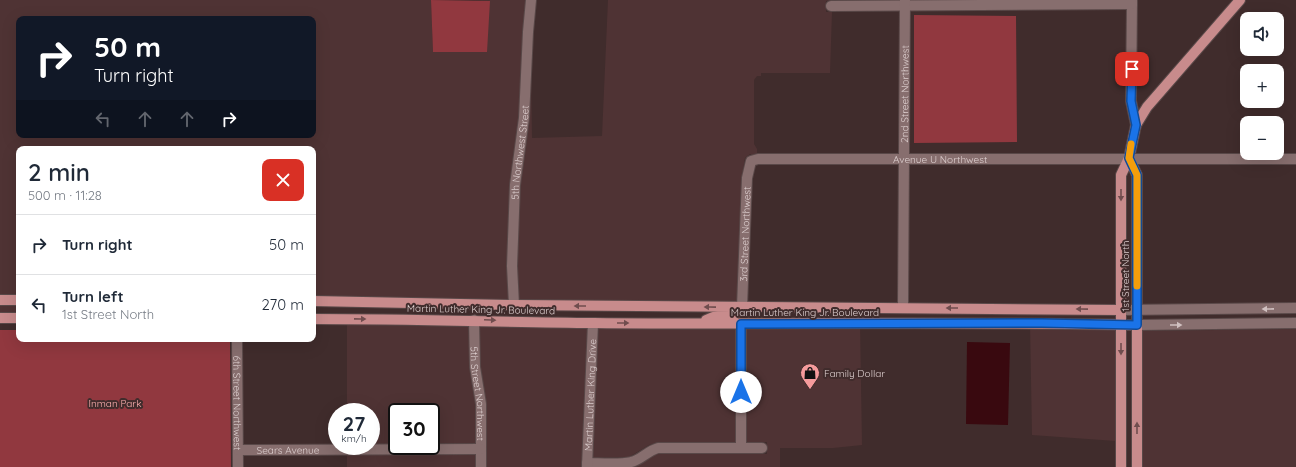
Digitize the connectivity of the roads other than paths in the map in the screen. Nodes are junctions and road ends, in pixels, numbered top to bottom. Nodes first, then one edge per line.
1 (531, 0) edge
2 (1240, 0) edge
3 (905, 2) edge
4 (1132, 2) edge
5 (831, 6) dead end
6 (1136, 125) junction
7 (904, 158) junction
8 (1129, 158) junction
9 (1296, 159) edge
10 (751, 162) joint
11 (0, 300) edge
12 (16, 300) edge
13 (316, 301) edge
14 (514, 305) junction
15 (742, 308) junction
16 (903, 308) junction
17 (1296, 308) edge
18 (1121, 310) junction
19 (1137, 310) junction
20 (0, 318) edge
21 (16, 318) edge
22 (316, 319) edge
23 (474, 320) junction
24 (593, 323) junction
25 (699, 323) junction
26 (1296, 323) edge
27 (741, 324) junction
28 (1121, 325) junction
29 (1137, 325) junction
30 (237, 342) edge
31 (741, 448) junction
32 (762, 448) dead end
33 (481, 449) junction
34 (238, 450) junction
35 (587, 465) edge
36 (238, 467) edge
37 (481, 467) edge
38 (1122, 467) edge
39 (1138, 467) edge

1 - 14 street, 5th Northwest Street
2 - 6 main road, 1st Street North
3 - 4 street
3 - 5 street
3 - 7 street, 2nd Street Northwest
4 - 6 street
6 - 8 main road, 1st Street North
7 - 8 street, Avenue U Northwest
7 - 10 street, Avenue U Northwest
7 - 16 street, 2nd Street Northwest
8 - 9 street, Avenue U Northwest
8 -> 18 main road, 1st Street North
8 - 19 main road, 1st Street North
10 - 15 street, 3rd Street Northwest
11 - 12 main road
13 - 14 main road, Martin Luther King Jr. Boulevard
15 -> 14 main road, Martin Luther King Jr. Boulevard
15 - 16 main road, Martin Luther King Jr. Boulevard
15 - 25 main road
18 -> 16 main road, Martin Luther King Jr. Boulevard
17 -> 19 street, Martin Luther King Jr. Boulevard
18 - 19 street, Martin Luther King Jr. Boulevard
18 - 28 main road, 1st Street North
19 - 29 main road, 1st Street North
20 - 21 main road
22 -> 23 main road, Martin Luther King Jr. Boulevard
23 -> 24 main road, Martin Luther King Jr. Boulevard
23 - 33 street, 5th Street Northwest
24 -> 25 main road, Martin Luther King Jr. Boulevard
24 - 35 street, Martin Luther King Drive
25 - 27 main road, Martin Luther King Jr. Boulevard
29 -> 26 street, Martin Luther King Jr. Boulevard
27 - 28 main road, Martin Luther King Jr. Boulevard
27 - 31 street
28 - 29 main road, Martin Luther King Jr. Boulevard
28 -> 38 main road, 1st Street North
39 -> 29 main road, 1st Street North
30 - 34 street, 6th Street Northwest
31 - 32 street
31 - 35 street
33 - 34 street, Sears Avenue
33 - 37 street, 5th Street Northwest
34 - 36 street, 6th Street Northwest

